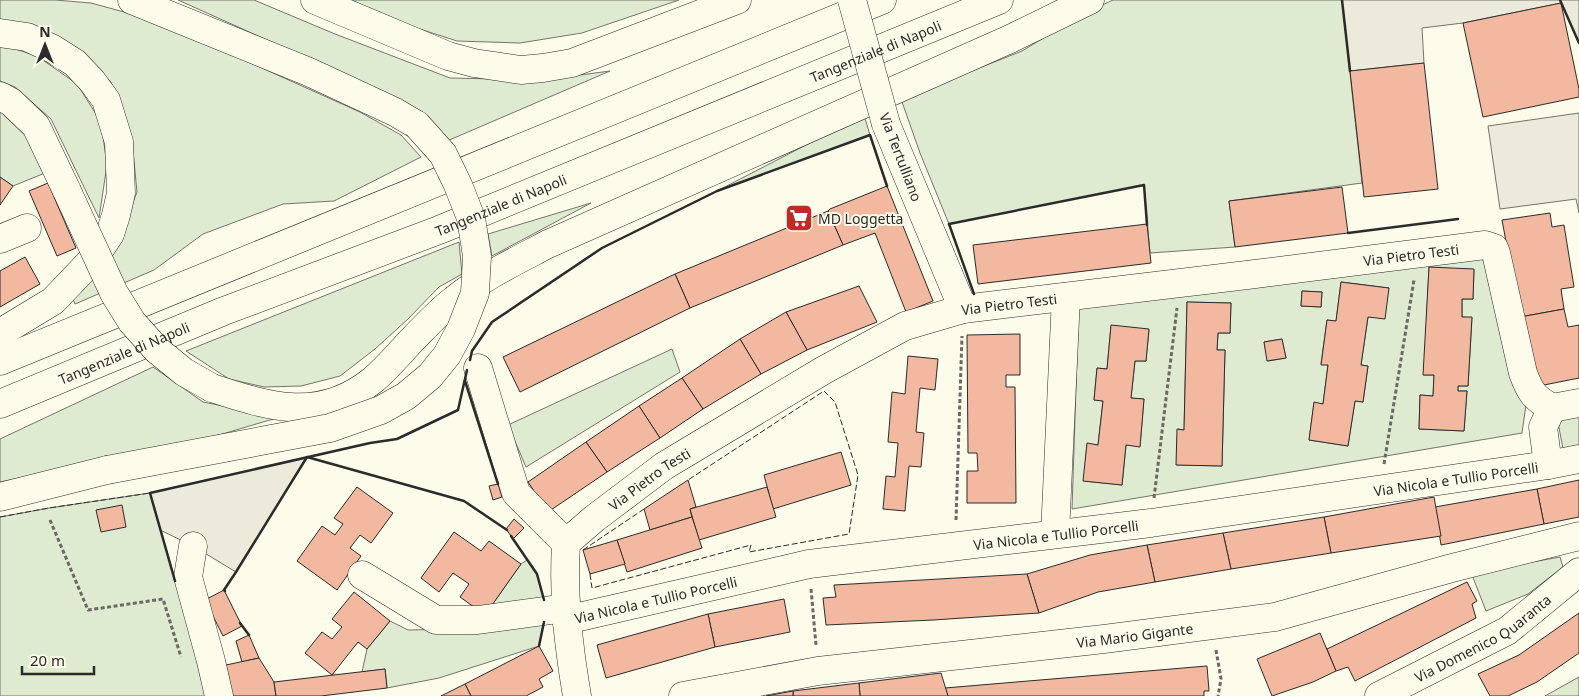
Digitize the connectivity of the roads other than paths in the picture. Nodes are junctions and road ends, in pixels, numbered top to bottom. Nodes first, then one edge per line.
1 (132, 0) edge
2 (315, 0) edge
3 (737, 0) edge
4 (852, 0) edge
5 (882, 0) edge
6 (999, 0) edge
7 (1090, 0) edge
8 (0, 33) edge
9 (0, 96) edge
10 (27, 228) dead end
11 (0, 239) edge
12 (1066, 296) junction
13 (962, 309) junction
14 (0, 333) edge
15 (0, 361) edge
16 (478, 368) dead end
17 (1579, 403) edge
18 (0, 404) edge
19 (1552, 408) junction
20 (1579, 459) edge
21 (1548, 465) junction
22 (0, 498) edge
23 (1054, 534) junction
24 (1579, 536) edge
25 (566, 543) junction
26 (193, 546) dead end
27 (1579, 572) edge
28 (362, 575) dead end
29 (566, 614) junction
30 (219, 696) edge
31 (577, 696) edge
32 (683, 696) edge
33 (1379, 696) edge

1 - 22 main road, bridge
2 - 3 main road
4 - 13 main road, Via Tertulliano, bridge
5 - 15 main road
6 - 18 main road, Tangenziale di Napoli
7 - 9 main road, bridge
8 - 14 main road
10 - 11 main road
12 - 13 main road, Via Pietro Testi
12 - 19 main road, Via Pietro Testi
12 - 23 main road
13 - 25 main road, Via Pietro Testi
16 - 25 main road
17 - 19 main road
19 - 21 main road, Via Nicola e Tullio Porcelli
20 - 21 main road, Via Nicola e Tullio Porcelli
21 - 23 main road, Via Nicola e Tullio Porcelli
23 - 29 main road, Via Nicola e Tullio Porcelli
24 - 32 main road, Via Mario Gigante
25 - 29 main road
26 - 30 main road
27 - 33 main road, Via Domenico Quaranta
28 - 29 main road, Via Nicola e Tullio Porcelli
29 - 31 main road

